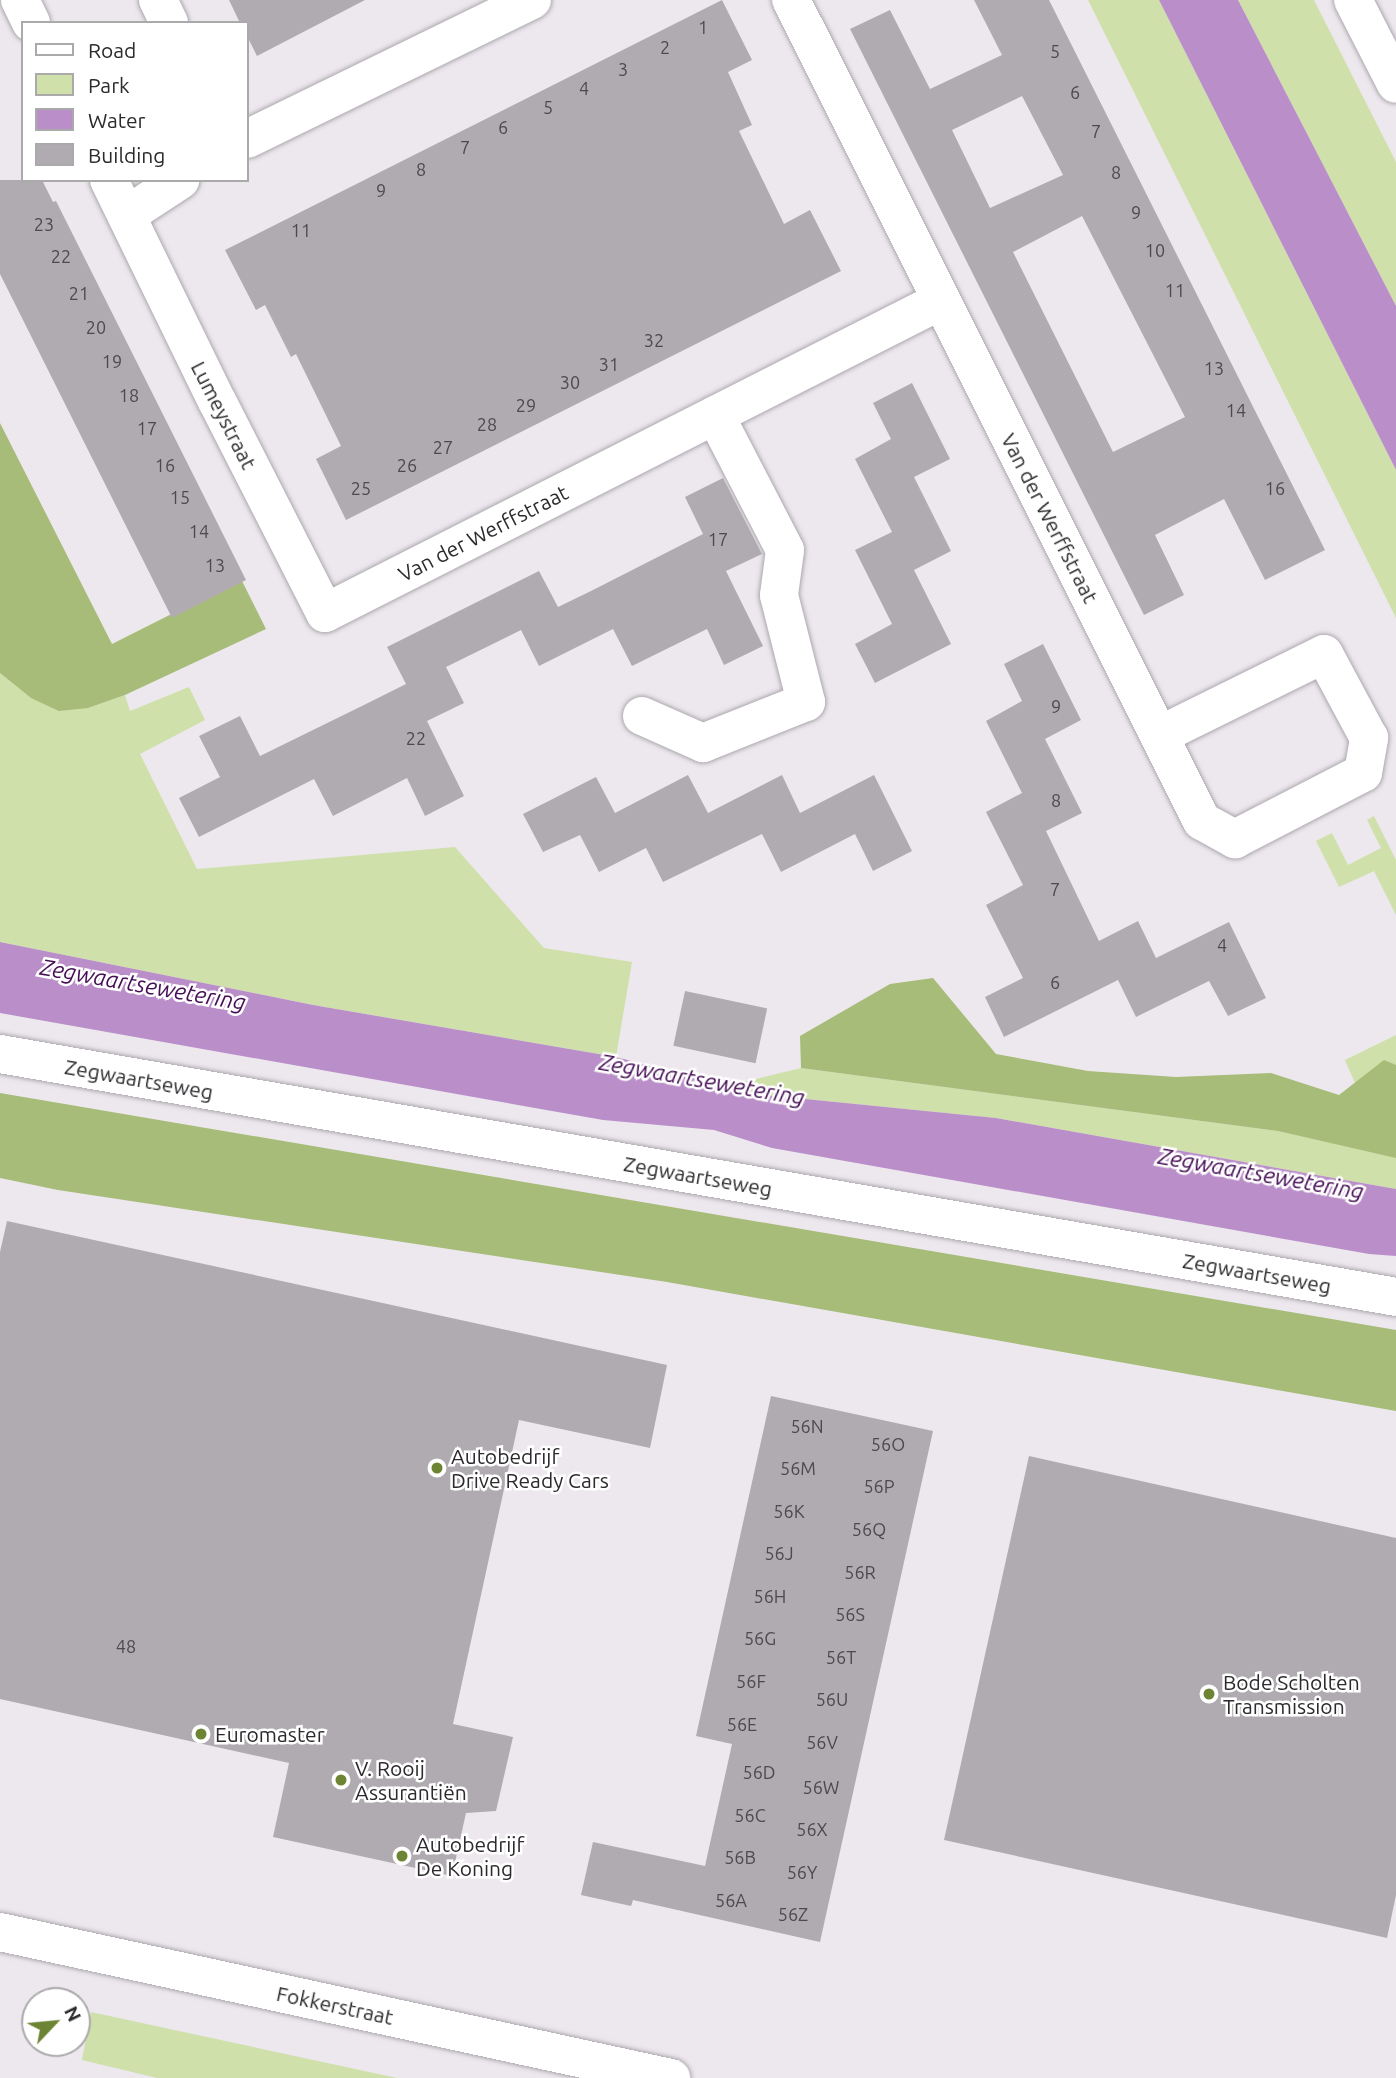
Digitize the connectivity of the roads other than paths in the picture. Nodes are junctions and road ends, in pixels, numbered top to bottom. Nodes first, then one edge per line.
1 (20, 0) edge
2 (158, 0) edge
3 (532, 0) edge
4 (791, 0) edge
5 (1353, 0) edge
6 (30, 21) edge
7 (168, 21) edge
8 (1396, 84) edge
9 (248, 139) edge
10 (110, 182) edge
11 (177, 182) edge
12 (127, 215) junction
13 (940, 301) junction
14 (715, 415) junction
15 (325, 613) joint
16 (642, 716) dead end
17 (1160, 735) junction
18 (0, 1054) edge
19 (1396, 1297) edge
20 (0, 1932) edge
21 (671, 2078) edge

1 - 6 street
2 - 7 street
3 - 9 street
4 - 13 street, Van der Werffstraat
5 - 8 street
10 - 12 street, Lumeystraat
11 - 12 street
12 - 15 street, Lumeystraat
13 - 14 street, Van der Werffstraat
13 - 17 street, Van der Werffstraat
14 - 15 street, Van der Werffstraat
14 - 16 street
17 - 17 street, Van der Werffstraat
18 - 19 street, Zegwaartseweg
20 - 21 street, Fokkerstraat

